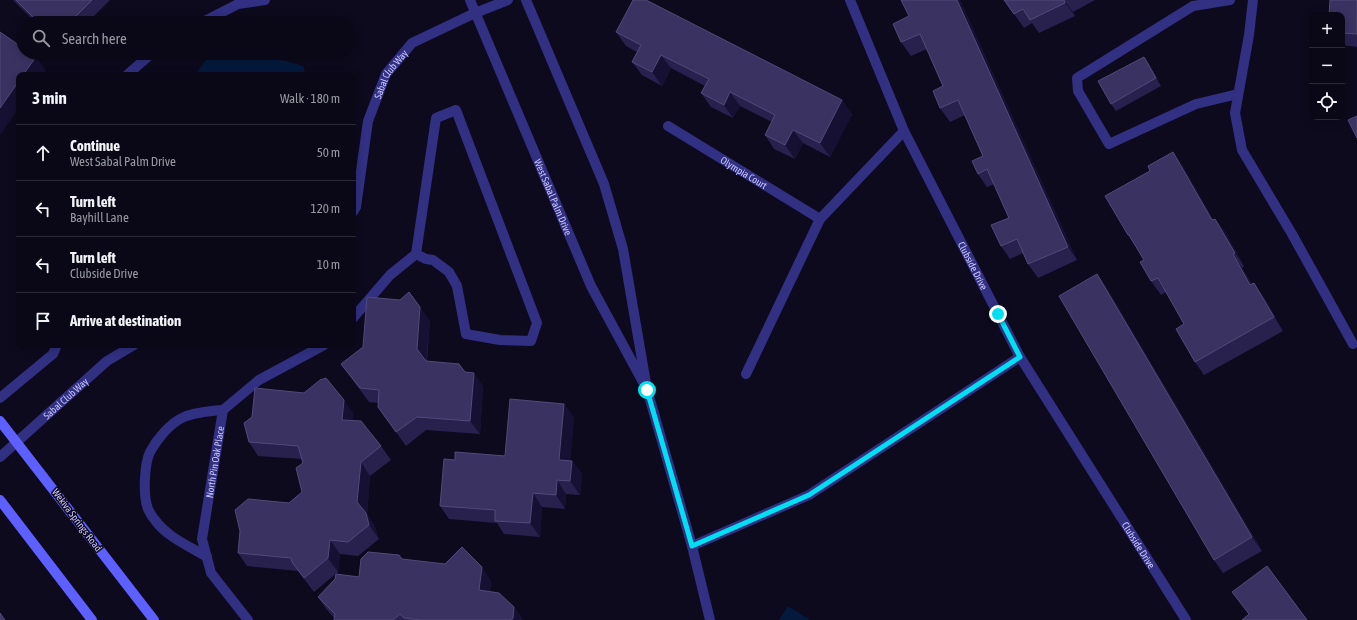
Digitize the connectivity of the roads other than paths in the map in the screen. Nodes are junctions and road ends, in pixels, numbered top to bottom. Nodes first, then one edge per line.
1 (264, 0) edge
2 (470, 0) edge
3 (508, 0) edge
4 (526, 0) edge
5 (850, 0) edge
6 (1230, 0) edge
7 (1253, 0) edge
8 (475, 13) junction
9 (215, 16) edge
10 (144, 60) edge
11 (130, 72) edge
12 (1238, 94) junction
13 (668, 126) dead end
14 (904, 131) junction
15 (356, 207) edge
16 (820, 219) junction
17 (416, 254) junction
18 (356, 315) edge
19 (1353, 344) dead end
20 (56, 348) edge
21 (129, 348) edge
22 (318, 348) edge
23 (1020, 357) junction
24 (746, 374) dead end
25 (647, 390) junction
26 (0, 398) edge
27 (223, 410) junction
28 (0, 421) edge
29 (17, 442) junction
30 (0, 457) edge
31 (0, 500) edge
32 (692, 546) junction
33 (207, 557) junction
34 (92, 620) edge
35 (154, 620) edge
36 (248, 620) edge
37 (710, 620) edge
38 (1186, 620) edge

1 - 9 street
2 - 8 street, West Sabal Palm Drive
3 - 8 street, Sabal Club Way
4 - 25 street, West Sabal Palm Drive
5 - 14 street, Clubside Drive
6 - 12 street
7 - 12 street
8 - 15 street, Sabal Club Way
8 - 25 street, West Sabal Palm Drive
10 - 11 street
12 - 19 street
13 - 16 street, Olympia Court
14 - 16 street
14 - 23 street, Clubside Drive
16 - 24 street
17 - 17 street
17 - 18 street
20 - 26 street
21 - 29 street, Sabal Club Way
22 - 27 street
23 - 32 street
23 - 38 street, Clubside Drive
25 - 32 street, West Sabal Palm Drive
27 - 33 street, North Pin Oak Place
27 - 33 street
28 - 29 main road, Wekiva Springs Road
29 - 30 street, Sabal Club Way
29 - 35 main road, Wekiva Springs Road
31 - 34 main road
32 - 37 street, West Sabal Palm Drive
33 - 36 street, North Pin Oak Place

